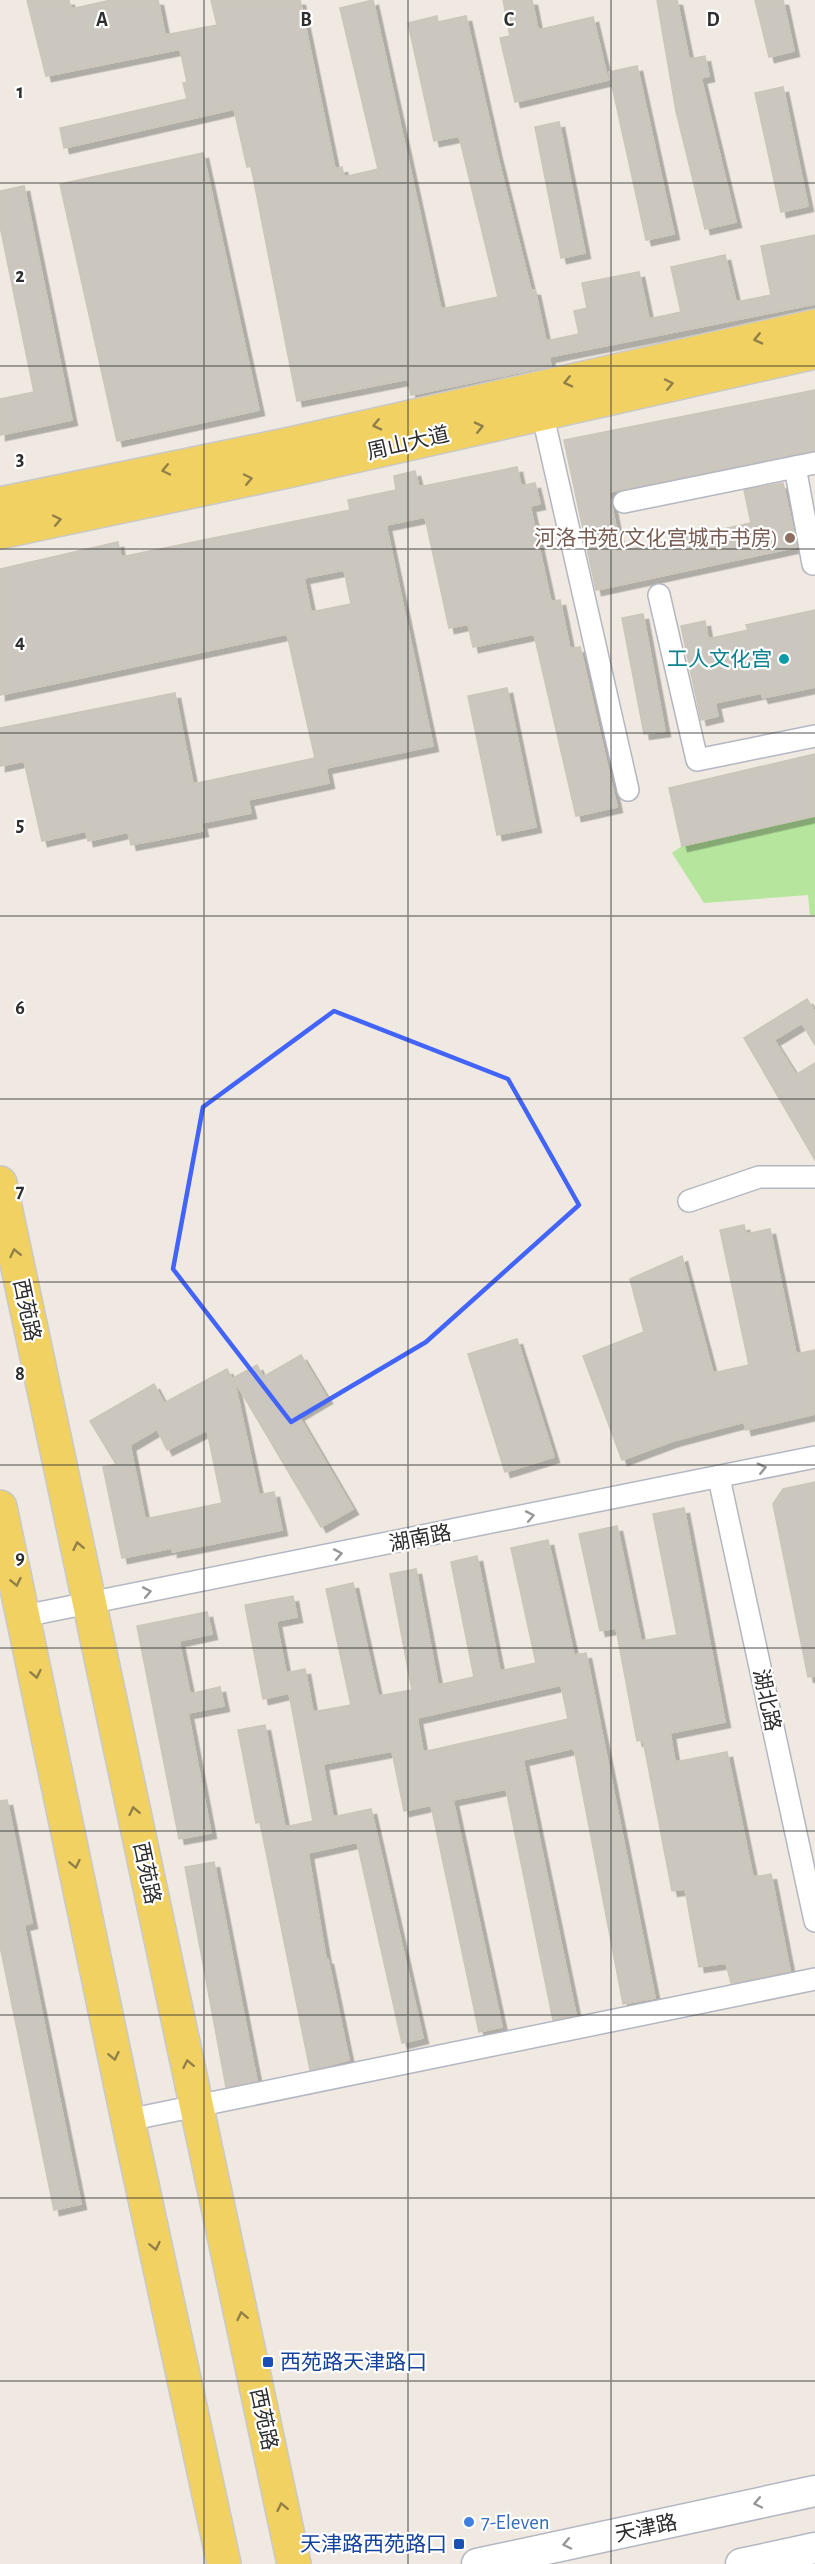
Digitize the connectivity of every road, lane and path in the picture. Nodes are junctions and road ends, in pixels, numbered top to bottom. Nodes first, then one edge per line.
1 (815, 326) edge
2 (815, 352) edge
3 (542, 412) junction
4 (805, 465) edge
5 (624, 502) dead end
6 (0, 504) edge
7 (0, 532) edge
8 (813, 564) dead end
9 (659, 595) dead end
10 (815, 736) edge
11 (628, 790) dead end
12 (815, 1176) edge
13 (0, 1183) edge
14 (689, 1201) dead end
15 (815, 1456) edge
16 (719, 1478) junction
17 (0, 1507) edge
18 (90, 1603) junction
19 (24, 1616) junction
20 (815, 1921) edge
21 (815, 1979) edge
22 (197, 2105) junction
23 (128, 2120) junction
24 (815, 2491) edge
25 (815, 2548) edge
26 (224, 2564) edge
27 (294, 2564) edge
28 (477, 2564) edge
29 (741, 2564) edge

1 -> 6 main road, 周山大道
3 -> 2 main road, 周山大道
7 -> 3 main road, 周山大道
3 - 11 street
4 - 5 street
4 - 8 street
9 - 10 street
12 - 14 street
18 -> 13 main road, 西苑路
16 -> 15 street, 湖南路
18 -> 16 street, 湖南路
16 - 20 street, 湖北路
17 -> 19 main road
18 - 19 street, 湖南路
22 -> 18 main road, 西苑路
19 -> 23 main road
21 - 22 street
22 - 23 street
27 -> 22 main road, 西苑路
23 -> 26 main road
24 -> 28 main road, 天津路
25 - 29 main road

